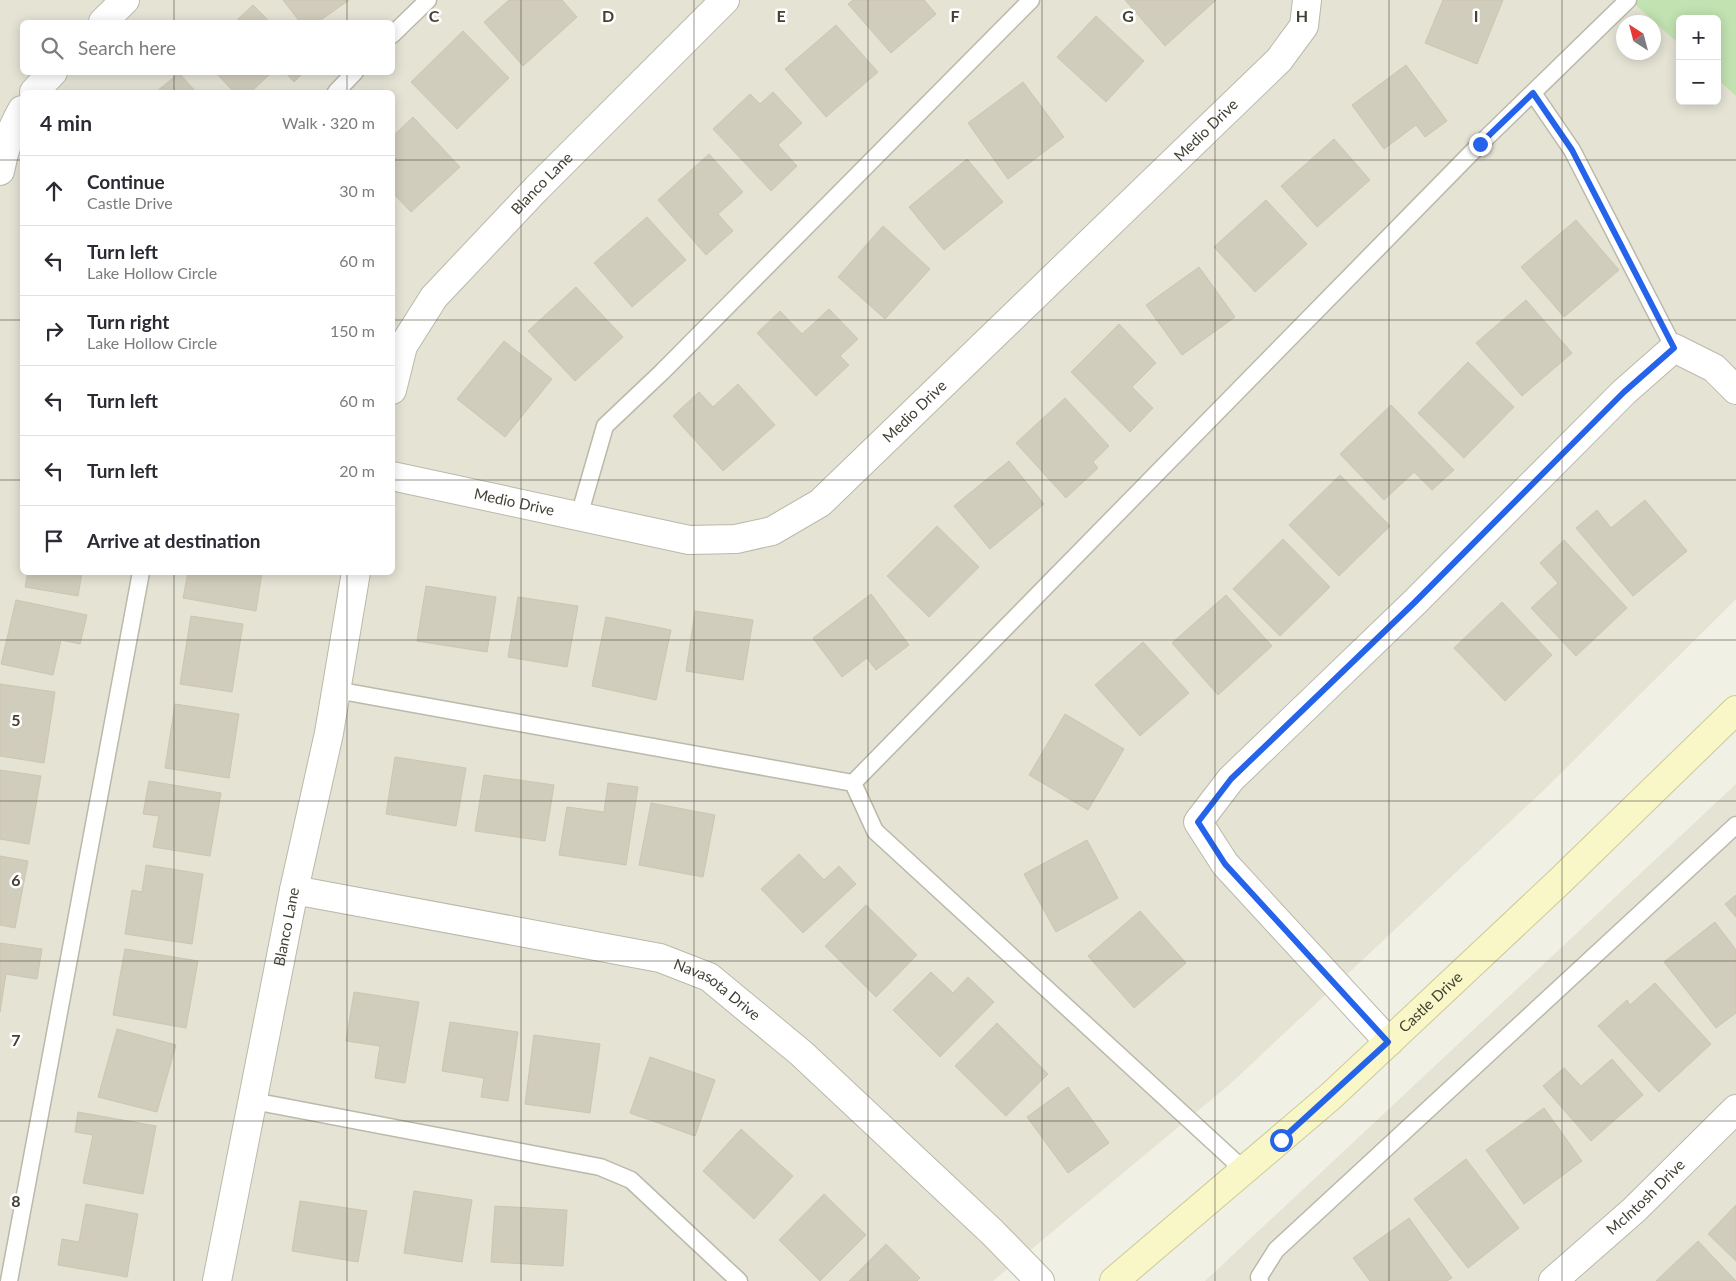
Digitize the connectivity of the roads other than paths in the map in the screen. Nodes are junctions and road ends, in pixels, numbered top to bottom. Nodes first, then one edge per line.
1 (125, 0) edge
2 (428, 0) edge
3 (725, 0) edge
4 (1031, 0) edge
5 (1307, 0) edge
6 (1628, 0) edge
7 (105, 20) edge
8 (395, 32) edge
9 (50, 75) edge
10 (353, 75) edge
11 (36, 90) edge
12 (338, 90) edge
13 (1533, 93) junction
14 (20, 113) edge
15 (0, 171) edge
16 (1674, 348) junction
17 (395, 378) edge
18 (1736, 390) edge
19 (395, 477) edge
20 (579, 516) junction
21 (140, 575) edge
22 (355, 575) edge
23 (336, 690) junction
24 (1736, 710) edge
25 (853, 783) junction
26 (1736, 825) edge
27 (294, 890) junction
28 (1388, 1042) junction
29 (253, 1101) junction
30 (1736, 1109) edge
31 (1245, 1171) junction
32 (9, 1281) edge
33 (217, 1281) edge
34 (739, 1281) edge
35 (1040, 1281) edge
36 (1114, 1281) edge
37 (1260, 1281) edge
38 (1553, 1281) edge

1 - 7 street
2 - 8 lane
3 - 17 street, Blanco Lane
4 - 20 lane
5 - 20 street, Medio Drive
6 - 13 lane
9 - 11 street
10 - 12 lane
13 - 16 lane
13 - 25 lane
14 - 15 street
16 - 18 street
16 - 28 street
19 - 20 street, Medio Drive
21 - 32 lane
22 - 23 street, Blanco Lane
23 - 25 lane
23 - 27 street, Blanco Lane
24 - 28 main road, Castle Drive
25 - 31 lane
26 - 37 lane
27 - 29 street, Blanco Lane
27 - 35 street, Navasota Drive
28 - 31 main road, Castle Drive
29 - 33 street, Blanco Lane
29 - 34 lane
30 - 38 street, McIntosh Drive
31 - 36 main road, Castle Drive

